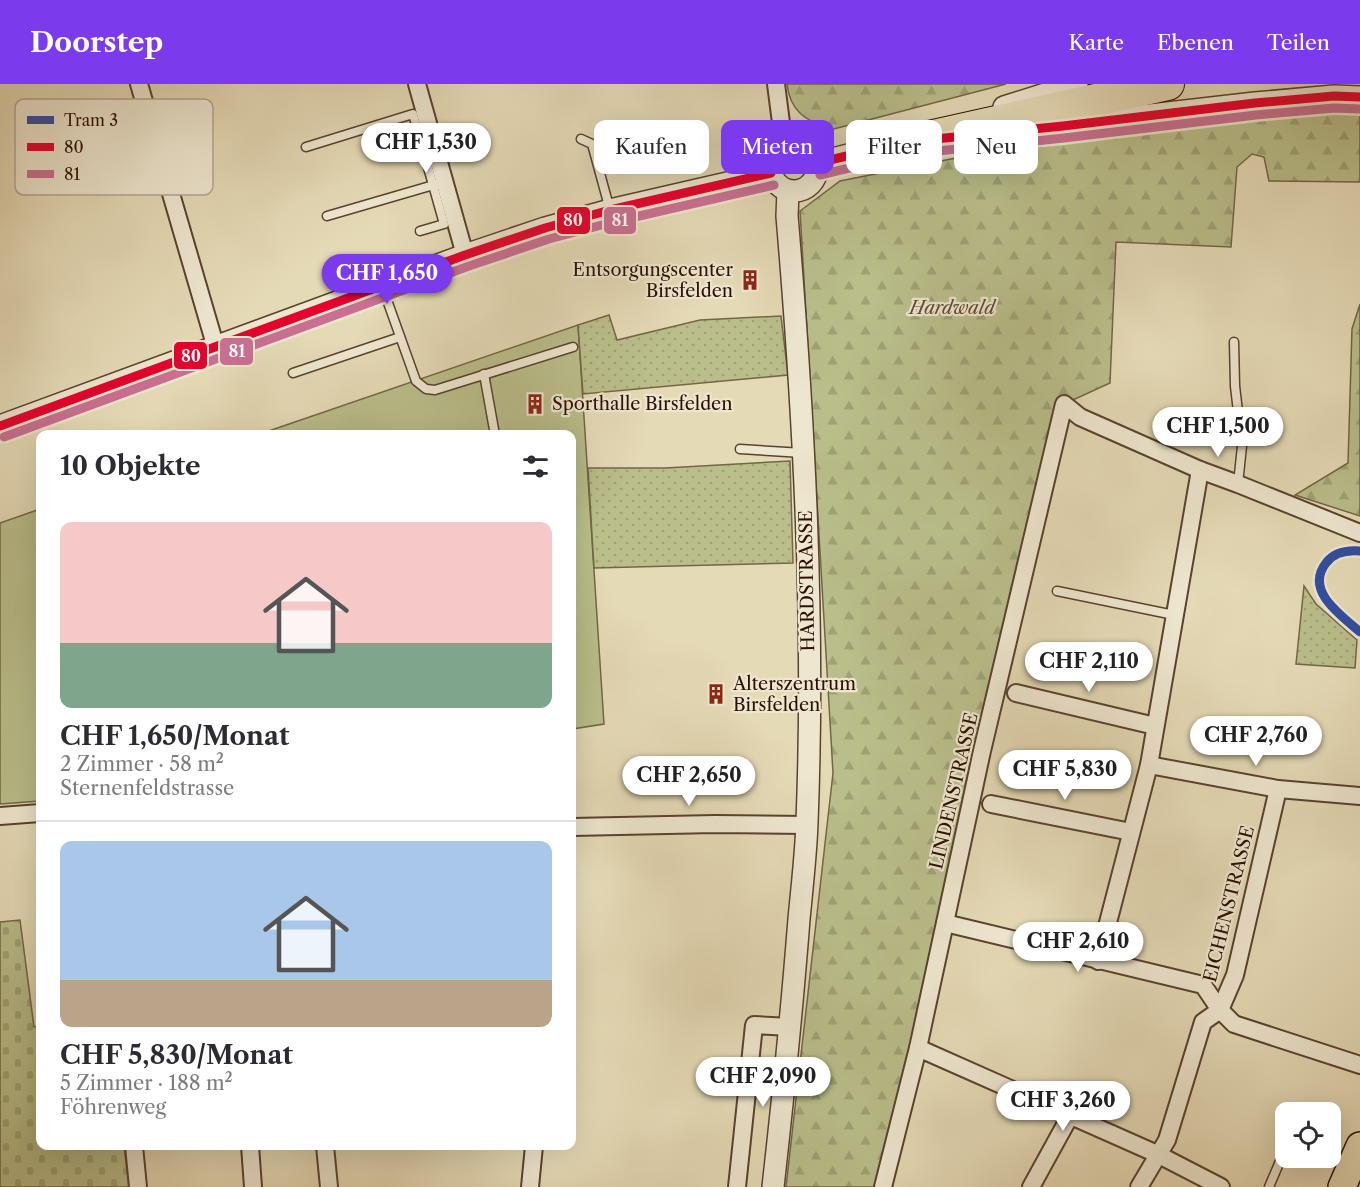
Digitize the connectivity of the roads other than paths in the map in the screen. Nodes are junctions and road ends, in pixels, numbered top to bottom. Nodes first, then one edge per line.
1 (139, 84) edge
2 (417, 84) edge
3 (776, 84) edge
4 (1077, 84) edge
5 (1168, 84) edge
6 (1360, 97) edge
7 (143, 99) edge
8 (781, 120) edge
9 (942, 129) edge
10 (942, 134) edge
11 (942, 138) edge
12 (581, 139) dead end
13 (306, 147) dead end
14 (767, 174) edge
15 (772, 174) edge
16 (815, 174) edge
17 (439, 183) junction
18 (788, 190) junction
19 (171, 195) edge
20 (610, 210) junction
21 (327, 216) dead end
22 (420, 231) dead end
23 (465, 255) junction
24 (382, 286) junction
25 (400, 337) junction
26 (1234, 342) dead end
27 (573, 347) dead end
28 (216, 348) junction
29 (293, 373) dead end
30 (484, 374) junction
31 (0, 426) edge
32 (494, 430) edge
33 (740, 448) dead end
34 (804, 453) junction
35 (1200, 470) junction
36 (1238, 484) junction
37 (1360, 533) edge
38 (1057, 591) dead end
39 (1174, 615) junction
40 (1016, 693) dead end
41 (1155, 726) junction
42 (1149, 765) junction
43 (1278, 789) junction
44 (1360, 795) edge
45 (991, 804) dead end
46 (36, 813) edge
47 (0, 816) edge
48 (807, 825) junction
49 (576, 827) edge
50 (1131, 832) junction
51 (945, 923) junction
52 (1098, 961) junction
53 (1220, 1010) junction
54 (791, 1027) junction
55 (918, 1048) junction
56 (1360, 1065) edge
57 (1070, 1116) junction
58 (1360, 1146) edge
59 (134, 1150) edge
60 (249, 1150) edge
61 (325, 1150) edge
62 (534, 1150) edge
63 (1157, 1154) junction
64 (1277, 1168) edge
65 (138, 1187) edge
66 (254, 1187) edge
67 (329, 1187) edge
68 (530, 1187) edge
69 (737, 1187) edge
70 (773, 1187) edge
71 (883, 1187) edge
72 (1031, 1187) edge
73 (1139, 1187) edge
74 (1221, 1187) edge
75 (1269, 1187) edge
76 (1342, 1187) edge

1 - 7 street
2 - 17 street
3 - 8 street
4 - 9 street
5 - 10 highway
6 - 11 street
12 - 20 lane
13 - 17 lane
14 - 20 street
15 - 18 street
16 - 18 street
17 - 21 lane
17 - 22 lane
17 - 23 street
18 - 34 street, HARDSTRASSE
19 - 28 street
20 - 23 street
23 - 24 street
24 - 25 lane
24 - 28 street
25 - 29 lane
25 - 30 lane
26 - 36 lane
27 - 30 lane
28 - 31 street
30 - 32 lane
33 - 34 lane
34 - 48 street, HARDSTRASSE
35 - 36 street
35 - 39 street
35 - 51 street, LINDENSTRASSE
36 - 37 street
38 - 39 lane
39 - 41 street
40 - 41 street
41 - 42 street
42 - 43 street
42 - 50 street
43 - 44 street
43 - 53 street, EICHENSTRASSE
45 - 50 street
46 - 47 street
48 - 49 street
48 - 54 street, HARDSTRASSE
50 - 52 street
51 - 52 street
51 - 55 street, LINDENSTRASSE
52 - 53 street
53 - 56 street
53 - 63 street, EICHENSTRASSE
54 - 69 street
54 - 70 street, HARDSTRASSE
55 - 57 street
55 - 71 street, LINDENSTRASSE
57 - 63 street
57 - 72 street
58 - 76 main road
59 - 65 street
60 - 66 street
61 - 67 street
62 - 68 street
63 - 73 street, EICHENSTRASSE
63 - 74 street
64 - 75 lane

